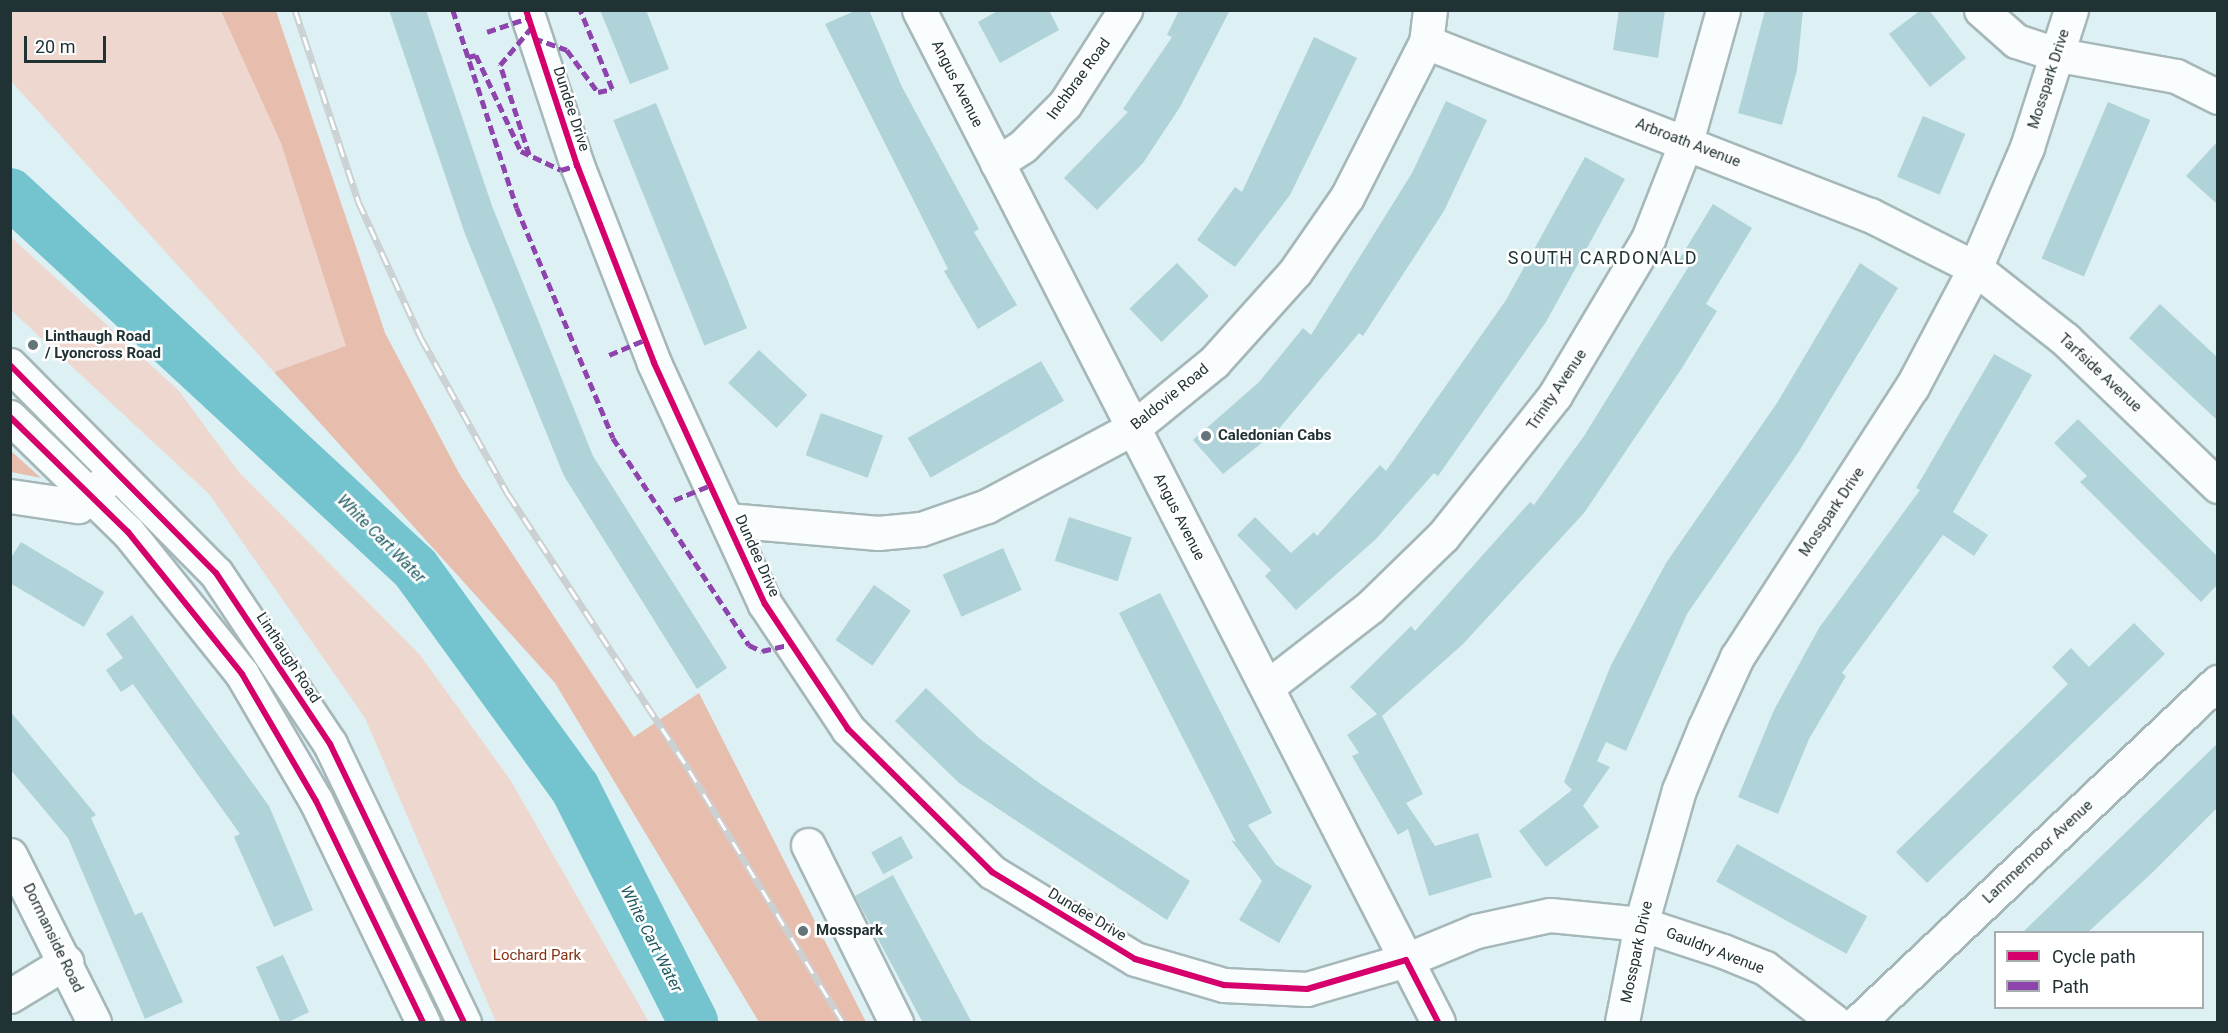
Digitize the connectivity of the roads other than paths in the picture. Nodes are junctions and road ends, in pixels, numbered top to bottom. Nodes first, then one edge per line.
1 (525, 10) edge
2 (919, 10) edge
3 (1125, 10) edge
4 (1723, 10) edge
5 (1981, 10) edge
6 (2071, 10) edge
7 (1428, 26) edge
8 (2059, 55) junction
9 (2217, 97) edge
10 (1686, 142) junction
11 (997, 163) junction
12 (1975, 268) junction
13 (10, 365) edge
14 (10, 417) edge
15 (1133, 428) junction
16 (119, 468) junction
17 (2217, 486) edge
18 (92, 495) junction
19 (10, 496) edge
20 (728, 520) junction
21 (2217, 682) edge
22 (1267, 687) junction
23 (808, 845) dead end
24 (10, 855) edge
25 (1641, 924) junction
26 (1406, 960) junction
27 (66, 962) junction
28 (10, 996) edge
29 (94, 1023) edge
30 (423, 1023) edge
31 (464, 1023) edge
32 (896, 1023) edge
33 (1438, 1023) edge
34 (1622, 1023) edge
35 (1835, 1023) edge
36 (1858, 1023) edge

1 - 20 street, Dundee Drive
2 - 11 street, Angus Avenue
3 - 11 street, Inchbrae Road
4 - 10 street, Trinity Avenue
5 - 8 street
6 - 8 street, Mosspark Drive
7 - 10 street, Arbroath Avenue
7 - 15 street, Baldovie Road
8 - 9 street
8 - 12 street, Mosspark Drive
10 - 12 street, Arbroath Avenue
10 - 22 street, Trinity Avenue
11 - 15 street, Angus Avenue
12 - 17 street, Tarfside Avenue
12 - 25 street, Mosspark Drive
13 - 16 street, Linthaugh Road
14 - 18 street
15 - 20 street, Baldovie Road
15 - 22 street, Angus Avenue
16 - 18 street
16 - 31 street, Linthaugh Road
18 - 19 street
18 - 30 street
20 - 26 street, Dundee Drive
21 - 36 street, Lammermoor Avenue
22 - 26 street, Angus Avenue
23 - 32 street
24 - 27 street, Dormanside Road
25 - 26 street, Gauldry Avenue
25 - 34 street, Mosspark Drive
25 - 35 street, Gauldry Avenue
26 - 33 street, Angus Avenue
27 - 28 street
27 - 29 street, Dormanside Road

